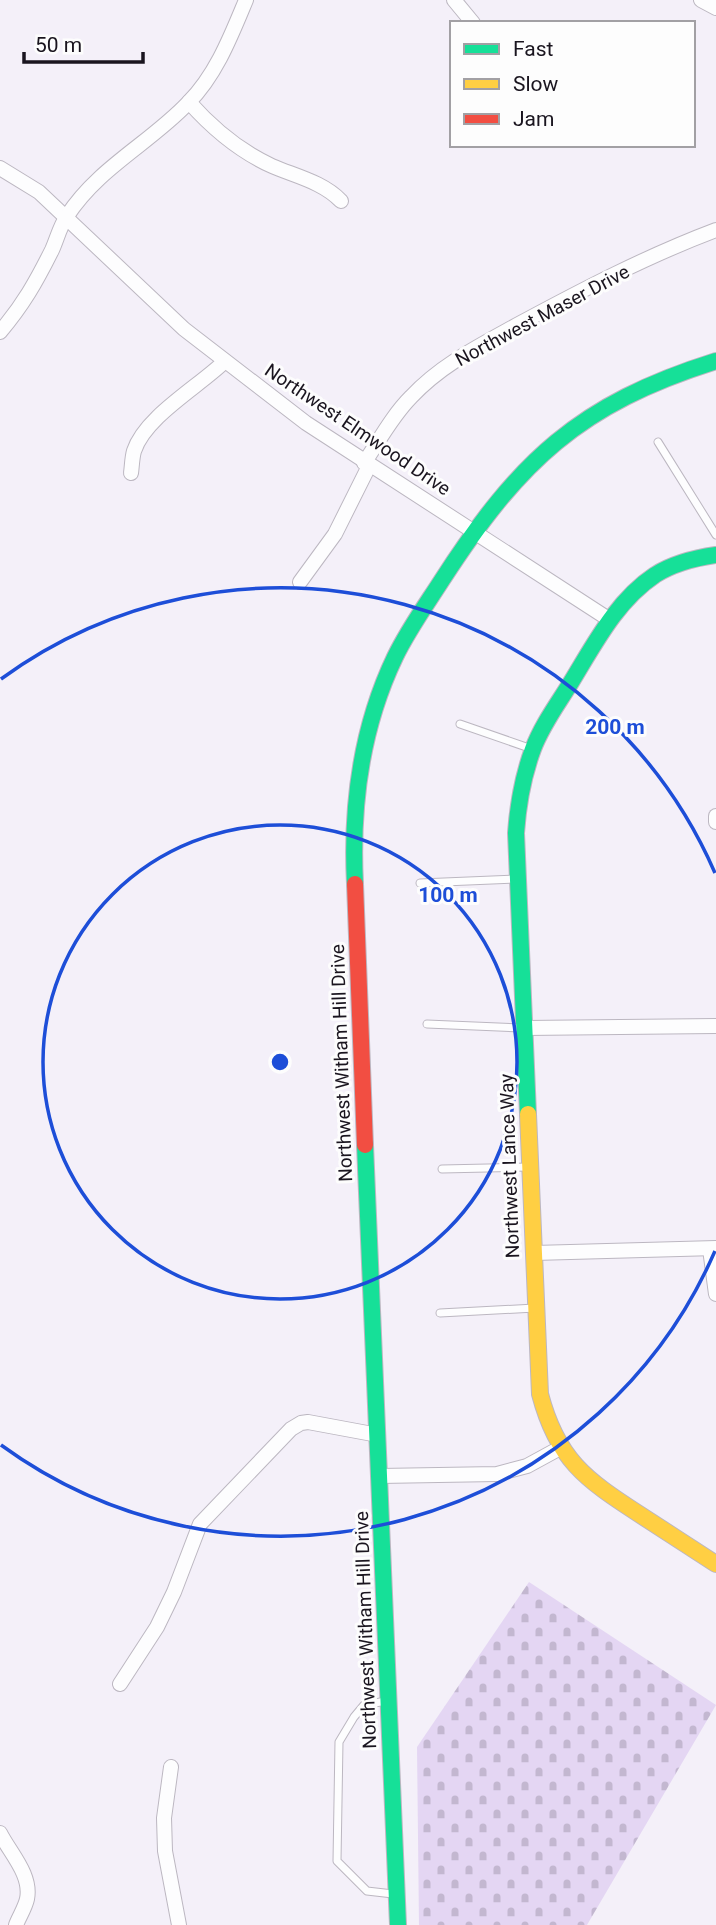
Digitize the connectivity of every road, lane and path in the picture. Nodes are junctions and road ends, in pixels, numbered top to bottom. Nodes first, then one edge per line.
1 (246, 0) edge
2 (454, 0) edge
3 (701, 0) edge
4 (716, 8) edge
5 (471, 21) edge
6 (189, 102) junction
7 (0, 168) edge
8 (341, 201) dead end
9 (66, 217) junction
10 (716, 230) edge
11 (0, 332) edge
12 (716, 361) edge
13 (224, 362) junction
14 (659, 442) dead end
15 (367, 464) junction
16 (131, 473) dead end
17 (472, 532) junction
18 (716, 535) edge
19 (716, 555) edge
20 (300, 582) dead end
21 (610, 620) junction
22 (460, 724) dead end
23 (533, 750) junction
24 (716, 816) edge
25 (716, 822) edge
26 (519, 878) junction
27 (420, 883) dead end
28 (427, 1024) dead end
29 (716, 1026) edge
30 (525, 1028) junction
31 (531, 1167) junction
32 (442, 1169) dead end
33 (713, 1249) edge
34 (534, 1254) junction
35 (716, 1294) edge
36 (536, 1308) junction
37 (440, 1312) dead end
38 (378, 1435) junction
39 (560, 1448) junction
40 (380, 1476) junction
41 (716, 1564) edge
42 (120, 1684) dead end
43 (388, 1700) junction
44 (171, 1767) dead end
45 (0, 1833) edge
46 (397, 1895) junction
47 (16, 1925) edge
48 (178, 1925) edge
49 (398, 1925) edge

1 - 6 street
2 - 5 street
3 - 4 street
6 - 8 street
6 - 9 street
7 - 9 street, Northwest Elmwood Drive
9 - 11 street
9 - 13 street, Northwest Elmwood Drive
10 - 15 street, Northwest Maser Drive
12 - 17 street, Northwest Witham Hill Drive
13 - 15 street, Northwest Elmwood Drive
13 - 16 street
14 - 18 lane
15 - 17 street, Northwest Elmwood Drive
15 - 20 street, Northwest Maser Drive
17 - 21 street, Northwest Elmwood Drive
17 - 38 street, Northwest Witham Hill Drive
19 - 21 street
21 - 23 street, Northwest Lance Way
22 - 23 lane
23 - 26 street, Northwest Lance Way
24 - 25 street
26 - 27 lane
26 - 30 street, Northwest Lance Way
28 - 30 lane
29 - 30 street
30 - 31 street, Northwest Lance Way
31 - 32 lane
31 - 34 street, Northwest Lance Way
33 - 34 street
33 - 35 street
34 - 36 street, Northwest Lance Way
36 - 37 lane
36 - 39 street, Northwest Lance Way
38 - 40 street, Northwest Witham Hill Drive
38 - 42 street
39 - 40 street
39 - 41 street, Northwest Lance Way
40 - 43 street, Northwest Witham Hill Drive
43 - 46 street, Northwest Witham Hill Drive
43 - 46 lane
44 - 48 street
45 - 47 street
46 - 49 street, Northwest Witham Hill Drive

